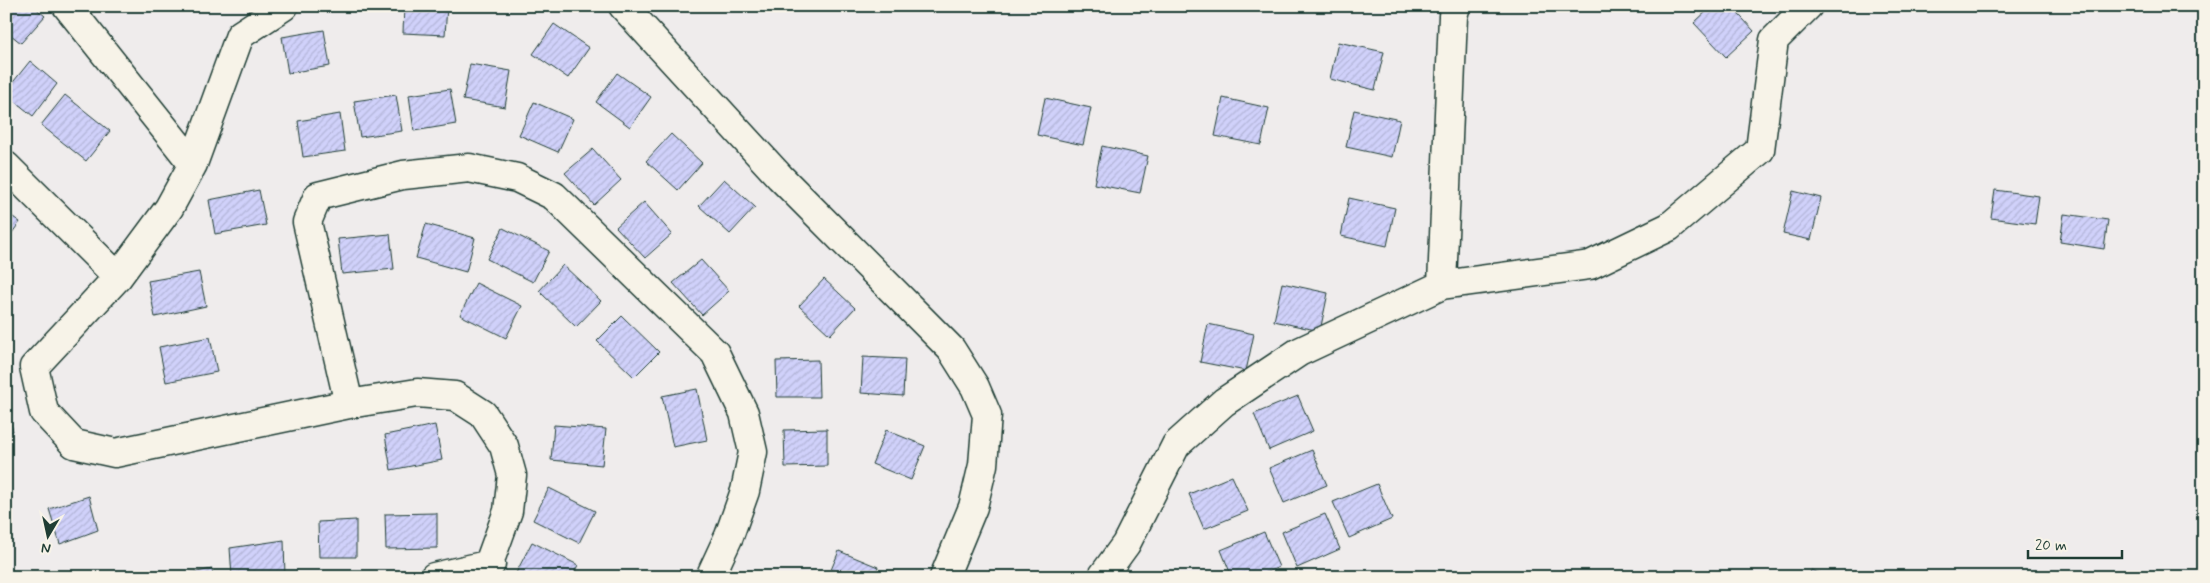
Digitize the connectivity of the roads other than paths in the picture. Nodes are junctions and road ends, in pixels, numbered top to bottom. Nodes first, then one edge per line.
1 (67, 6) edge
2 (284, 6) edge
3 (623, 6) edge
4 (1456, 6) edge
5 (1808, 6) edge
6 (193, 164) junction
7 (6, 166) edge
8 (118, 277) junction
9 (1442, 285) junction
10 (349, 404) junction
11 (487, 570) edge
12 (434, 577) edge
13 (710, 577) edge
14 (944, 577) edge
15 (1102, 577) edge

1 - 6 street
2 - 6 street
3 - 14 street
4 - 9 street
5 - 9 street
6 - 8 street
7 - 8 street
8 - 10 street
9 - 15 street
10 - 11 street
10 - 13 street
11 - 12 street

